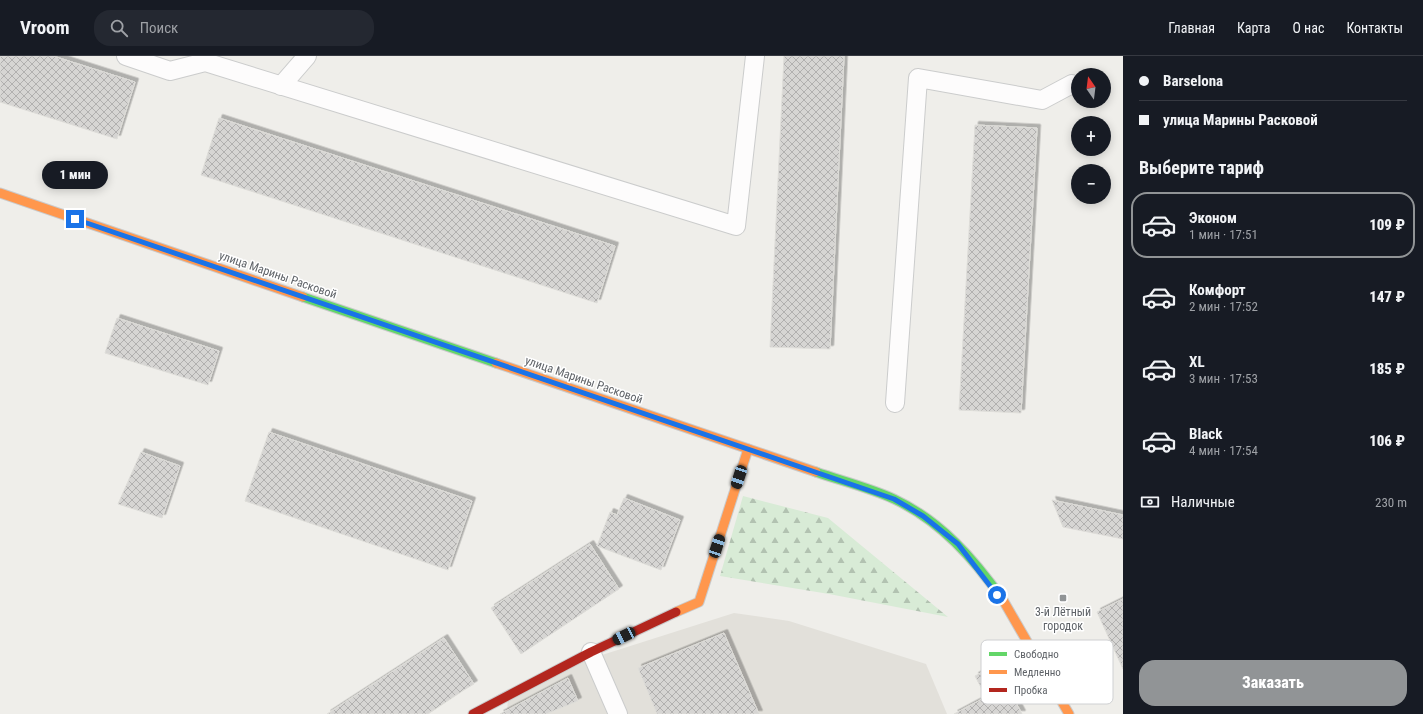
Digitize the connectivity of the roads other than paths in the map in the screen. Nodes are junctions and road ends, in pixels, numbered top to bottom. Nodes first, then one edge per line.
1 (126, 56) edge
2 (308, 56) edge
3 (755, 56) edge
4 (1071, 85) edge
5 (281, 86) junction
6 (0, 193) edge
7 (895, 403) dead end
8 (748, 449) junction
9 (1028, 640) edge
10 (591, 652) junction
11 (1063, 704) edge
12 (473, 714) edge
13 (618, 714) edge
14 (1069, 714) edge

1 - 5 lane
2 - 5 lane
3 - 5 lane
4 - 7 lane
6 - 8 main road, улица Марины Расковой
8 - 9 main road, улица Марины Расковой
8 - 10 main road
10 - 12 main road
10 - 13 lane
11 - 14 main road, улица Марины Расковой

